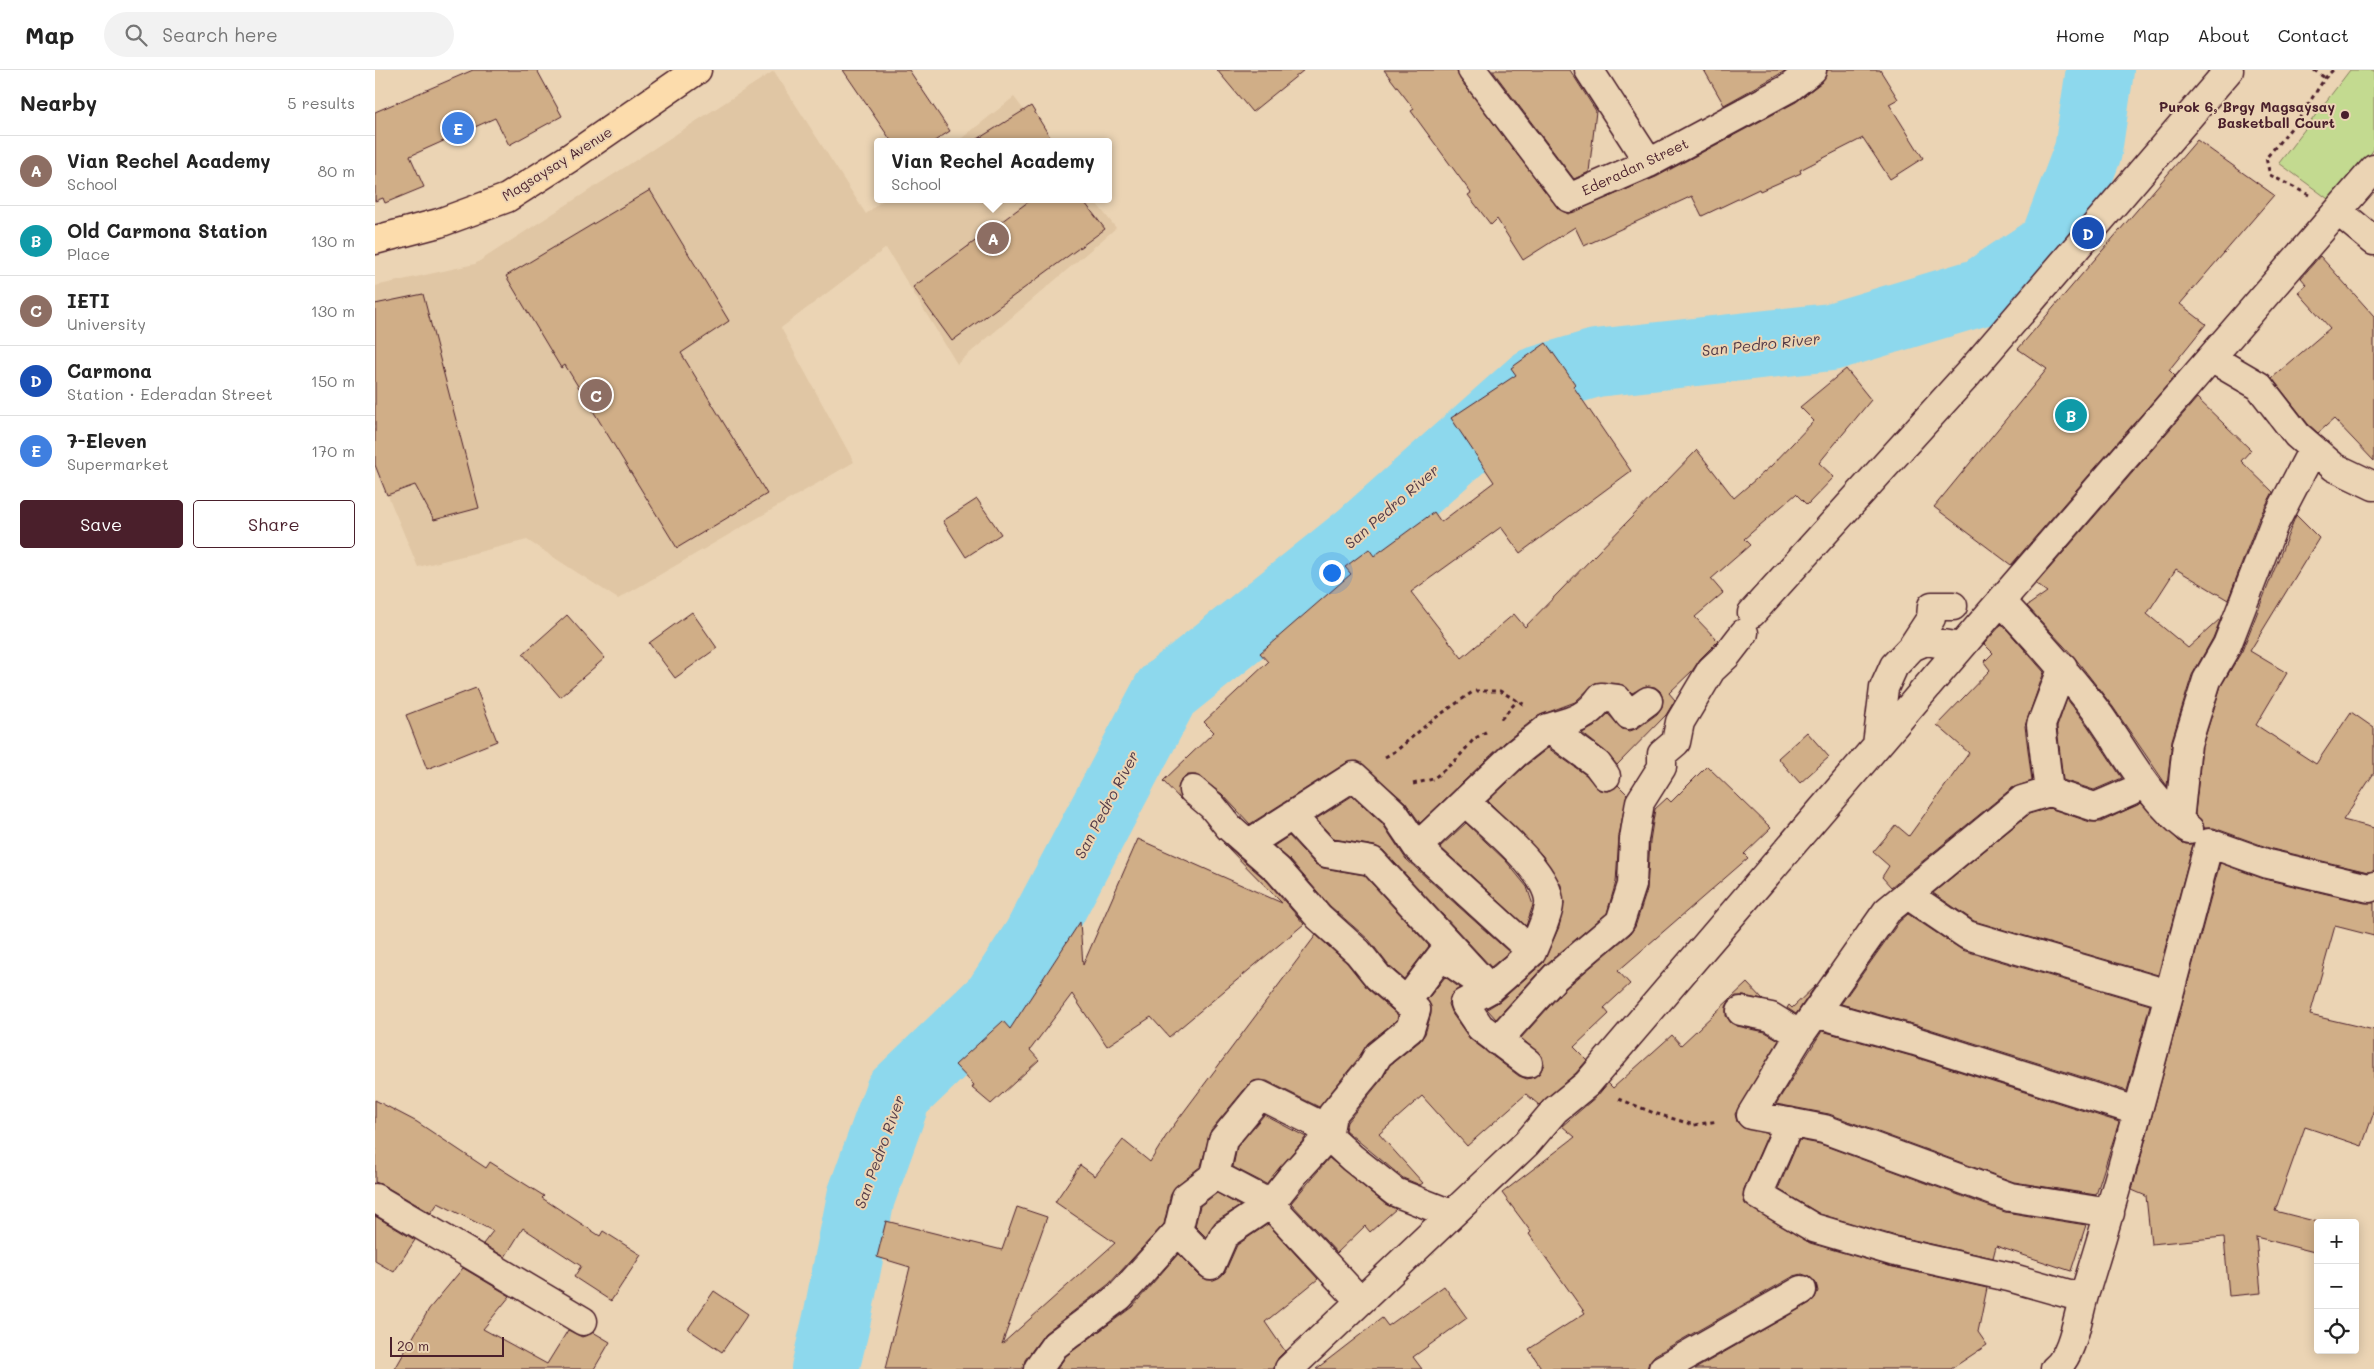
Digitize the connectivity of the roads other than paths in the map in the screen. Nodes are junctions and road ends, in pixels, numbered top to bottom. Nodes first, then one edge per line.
1 (697, 70) edge
2 (1472, 70) edge
3 (1589, 70) edge
4 (1812, 70) edge
5 (2229, 70) edge
6 (1784, 79) edge
7 (1649, 163) junction
8 (2374, 169) edge
9 (2338, 211) junction
10 (375, 240) edge
11 (2374, 241) edge
12 (2211, 358) junction
13 (2313, 449) junction
14 (2374, 486) edge
15 (2001, 601) junction
16 (1953, 606) dead end
17 (1912, 647) junction
18 (1961, 647) junction
19 (2063, 667) junction
20 (1648, 701) dead end
21 (1547, 728) junction
22 (1877, 745) junction
23 (1606, 776) dead end
24 (1193, 790) dead end
25 (2049, 792) junction
26 (2130, 792) dead end
27 (1466, 802) junction
28 (1291, 816) junction
29 (2179, 821) junction
30 (2209, 843) junction
31 (1248, 844) junction
32 (1417, 847) junction
33 (2374, 886) edge
34 (1908, 895) junction
35 (1532, 952) junction
36 (1490, 989) junction
37 (2168, 994) junction
38 (1406, 1002) junction
39 (1741, 1010) dead end
40 (1816, 1013) junction
41 (1801, 1035) junction
42 (1497, 1041) junction
43 (1528, 1062) dead end
44 (2137, 1111) junction
45 (1790, 1122) junction
46 (1328, 1136) junction
47 (1215, 1175) junction
48 (375, 1198) edge
49 (1270, 1204) junction
50 (2110, 1213) junction
51 (1451, 1214) junction
52 (1178, 1231) junction
53 (1802, 1290) dead end
54 (2083, 1298) junction
55 (1360, 1301) junction
56 (583, 1321) dead end
57 (1038, 1369) edge
58 (1289, 1369) edge
59 (1663, 1369) edge
60 (2055, 1369) edge

1 - 10 main road, Magsaysay Avenue
2 - 7 street, Ederadan Street
3 - 7 street
4 - 6 street, Ederadan Street
5 - 42 street
6 - 7 street, Ederadan Street
8 - 9 street
9 - 11 street
9 - 12 street
12 - 13 street
12 - 15 street
13 - 14 street
13 - 29 street
15 - 18 street
15 - 19 street
16 - 17 street
17 - 18 street
17 - 22 street
18 - 22 street
19 - 25 street
19 - 29 street
20 - 21 street
21 - 23 street
21 - 27 street
22 - 51 street
24 - 31 street
25 - 26 street
25 - 34 street
27 - 32 street
27 - 35 street
28 - 31 street
28 - 32 street
28 - 36 street
29 - 30 street
30 - 33 street
30 - 37 street
31 - 38 street
32 - 35 street
34 - 37 street
34 - 40 street
35 - 36 street
36 - 38 street
36 - 42 street
37 - 44 street
38 - 46 street
39 - 41 street
40 - 41 street
40 - 44 street
41 - 45 street
42 - 43 street
44 - 50 street
45 - 50 street
45 - 54 street
46 - 47 street
46 - 49 street
46 - 51 street
47 - 49 street
47 - 52 street
48 - 56 street
49 - 52 street
49 - 55 street
50 - 54 street
51 - 55 street
52 - 57 street
53 - 59 street
54 - 60 street
55 - 58 street

